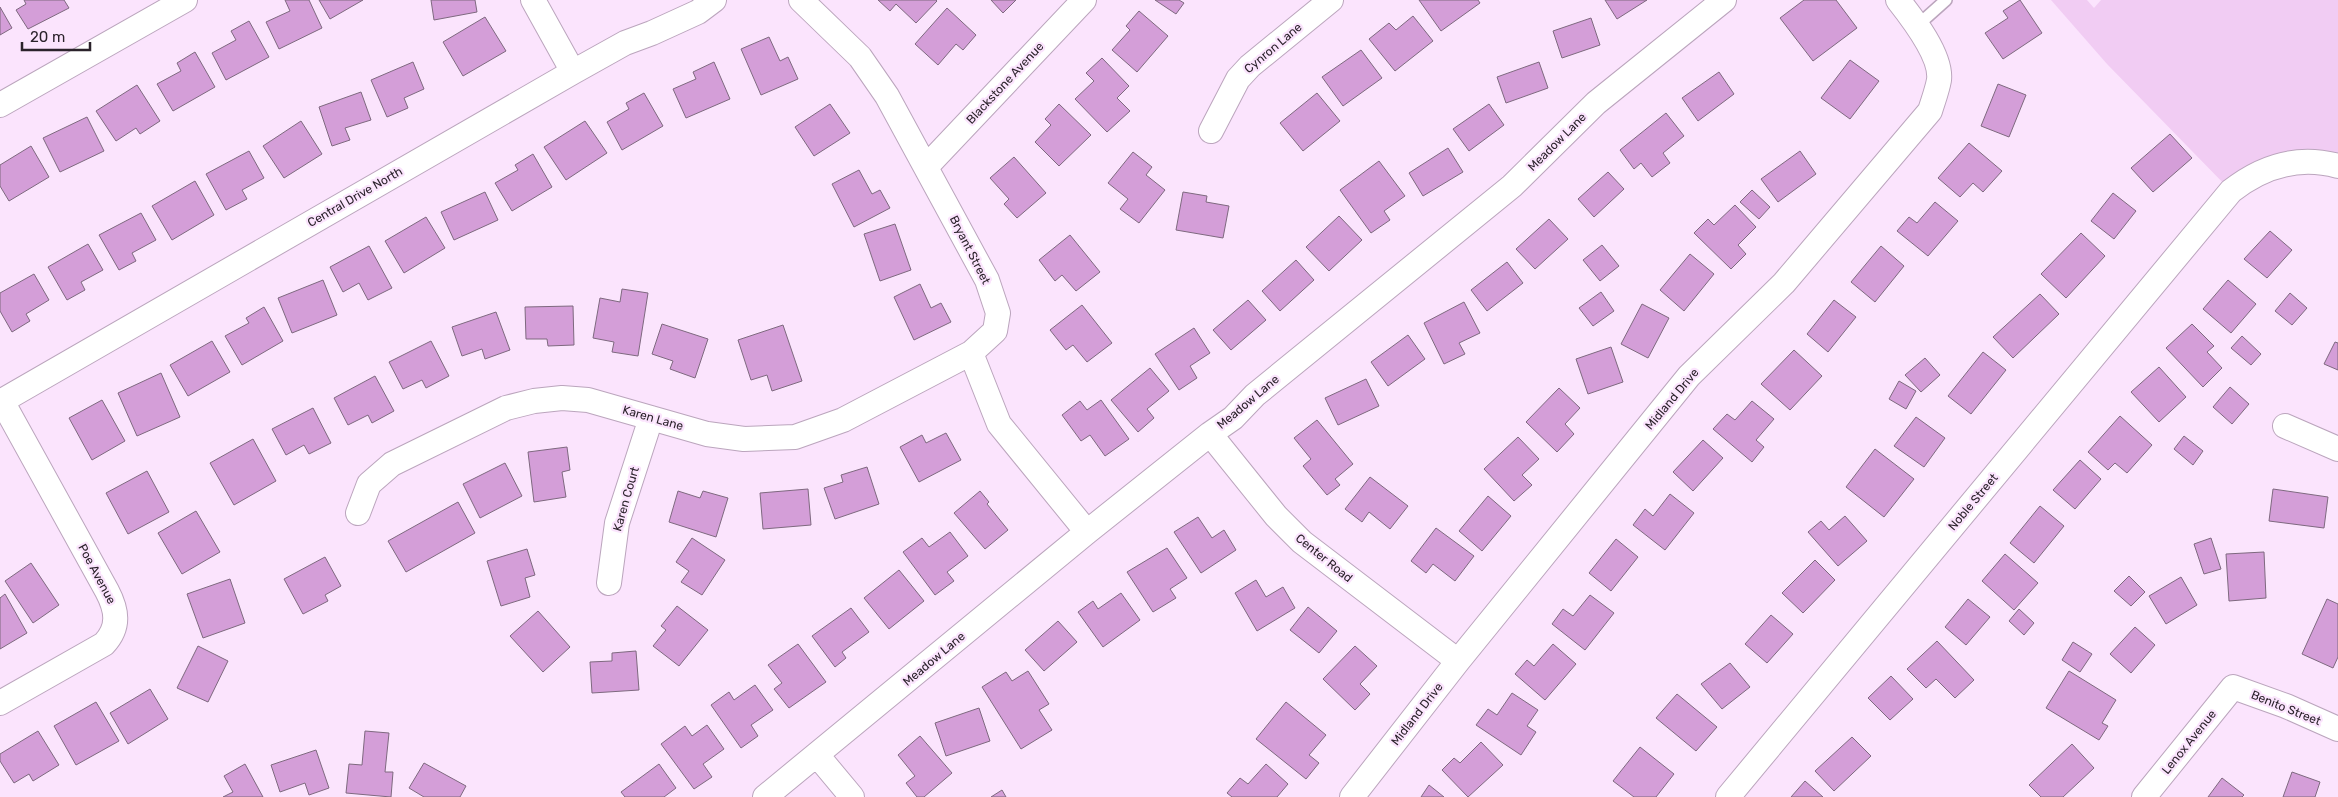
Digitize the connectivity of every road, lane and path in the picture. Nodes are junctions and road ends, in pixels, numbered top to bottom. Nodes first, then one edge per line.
1 (185, 0) edge
2 (533, 0) edge
3 (714, 0) edge
4 (801, 0) edge
5 (1084, 0) edge
6 (1331, 0) edge
7 (1724, 0) edge
8 (1898, 0) edge
9 (1946, 0) edge
10 (1918, 25) junction
11 (573, 72) junction
12 (0, 105) edge
13 (1211, 131) dead end
14 (2338, 166) edge
15 (926, 167) junction
16 (971, 353) junction
17 (1, 401) edge
18 (651, 418) junction
19 (2285, 426) dead end
20 (1210, 434) junction
21 (2338, 449) edge
22 (358, 513) dead end
23 (1087, 532) junction
24 (609, 583) dead end
25 (1458, 661) junction
26 (2233, 687) joint
27 (0, 704) edge
28 (2338, 729) edge
29 (817, 756) junction
30 (765, 797) edge
31 (852, 797) edge
32 (1352, 797) edge
33 (1728, 797) edge
34 (2144, 797) edge

1 - 12 street
2 - 11 street
3 - 11 street, Central Drive North
4 - 15 street, Bryant Street
5 - 15 street, Blackstone Avenue
6 - 13 street, Cynron Lane
7 - 20 street, Meadow Lane
8 - 10 street, Midland Drive
9 - 10 lane
10 - 25 street, Midland Drive
11 - 17 street, Central Drive North
14 - 33 street, Noble Street
15 - 16 street, Bryant Street
16 - 18 street, Karen Lane
16 - 23 street
17 - 27 street, Poe Avenue
18 - 22 street, Karen Lane
18 - 24 street, Karen Court
19 - 21 street
20 - 23 street, Meadow Lane
20 - 25 street, Center Road
23 - 29 street, Meadow Lane
25 - 32 street, Midland Drive
26 - 28 street, Benito Street
26 - 34 street, Lenox Avenue
29 - 30 street, Meadow Lane
29 - 31 street

